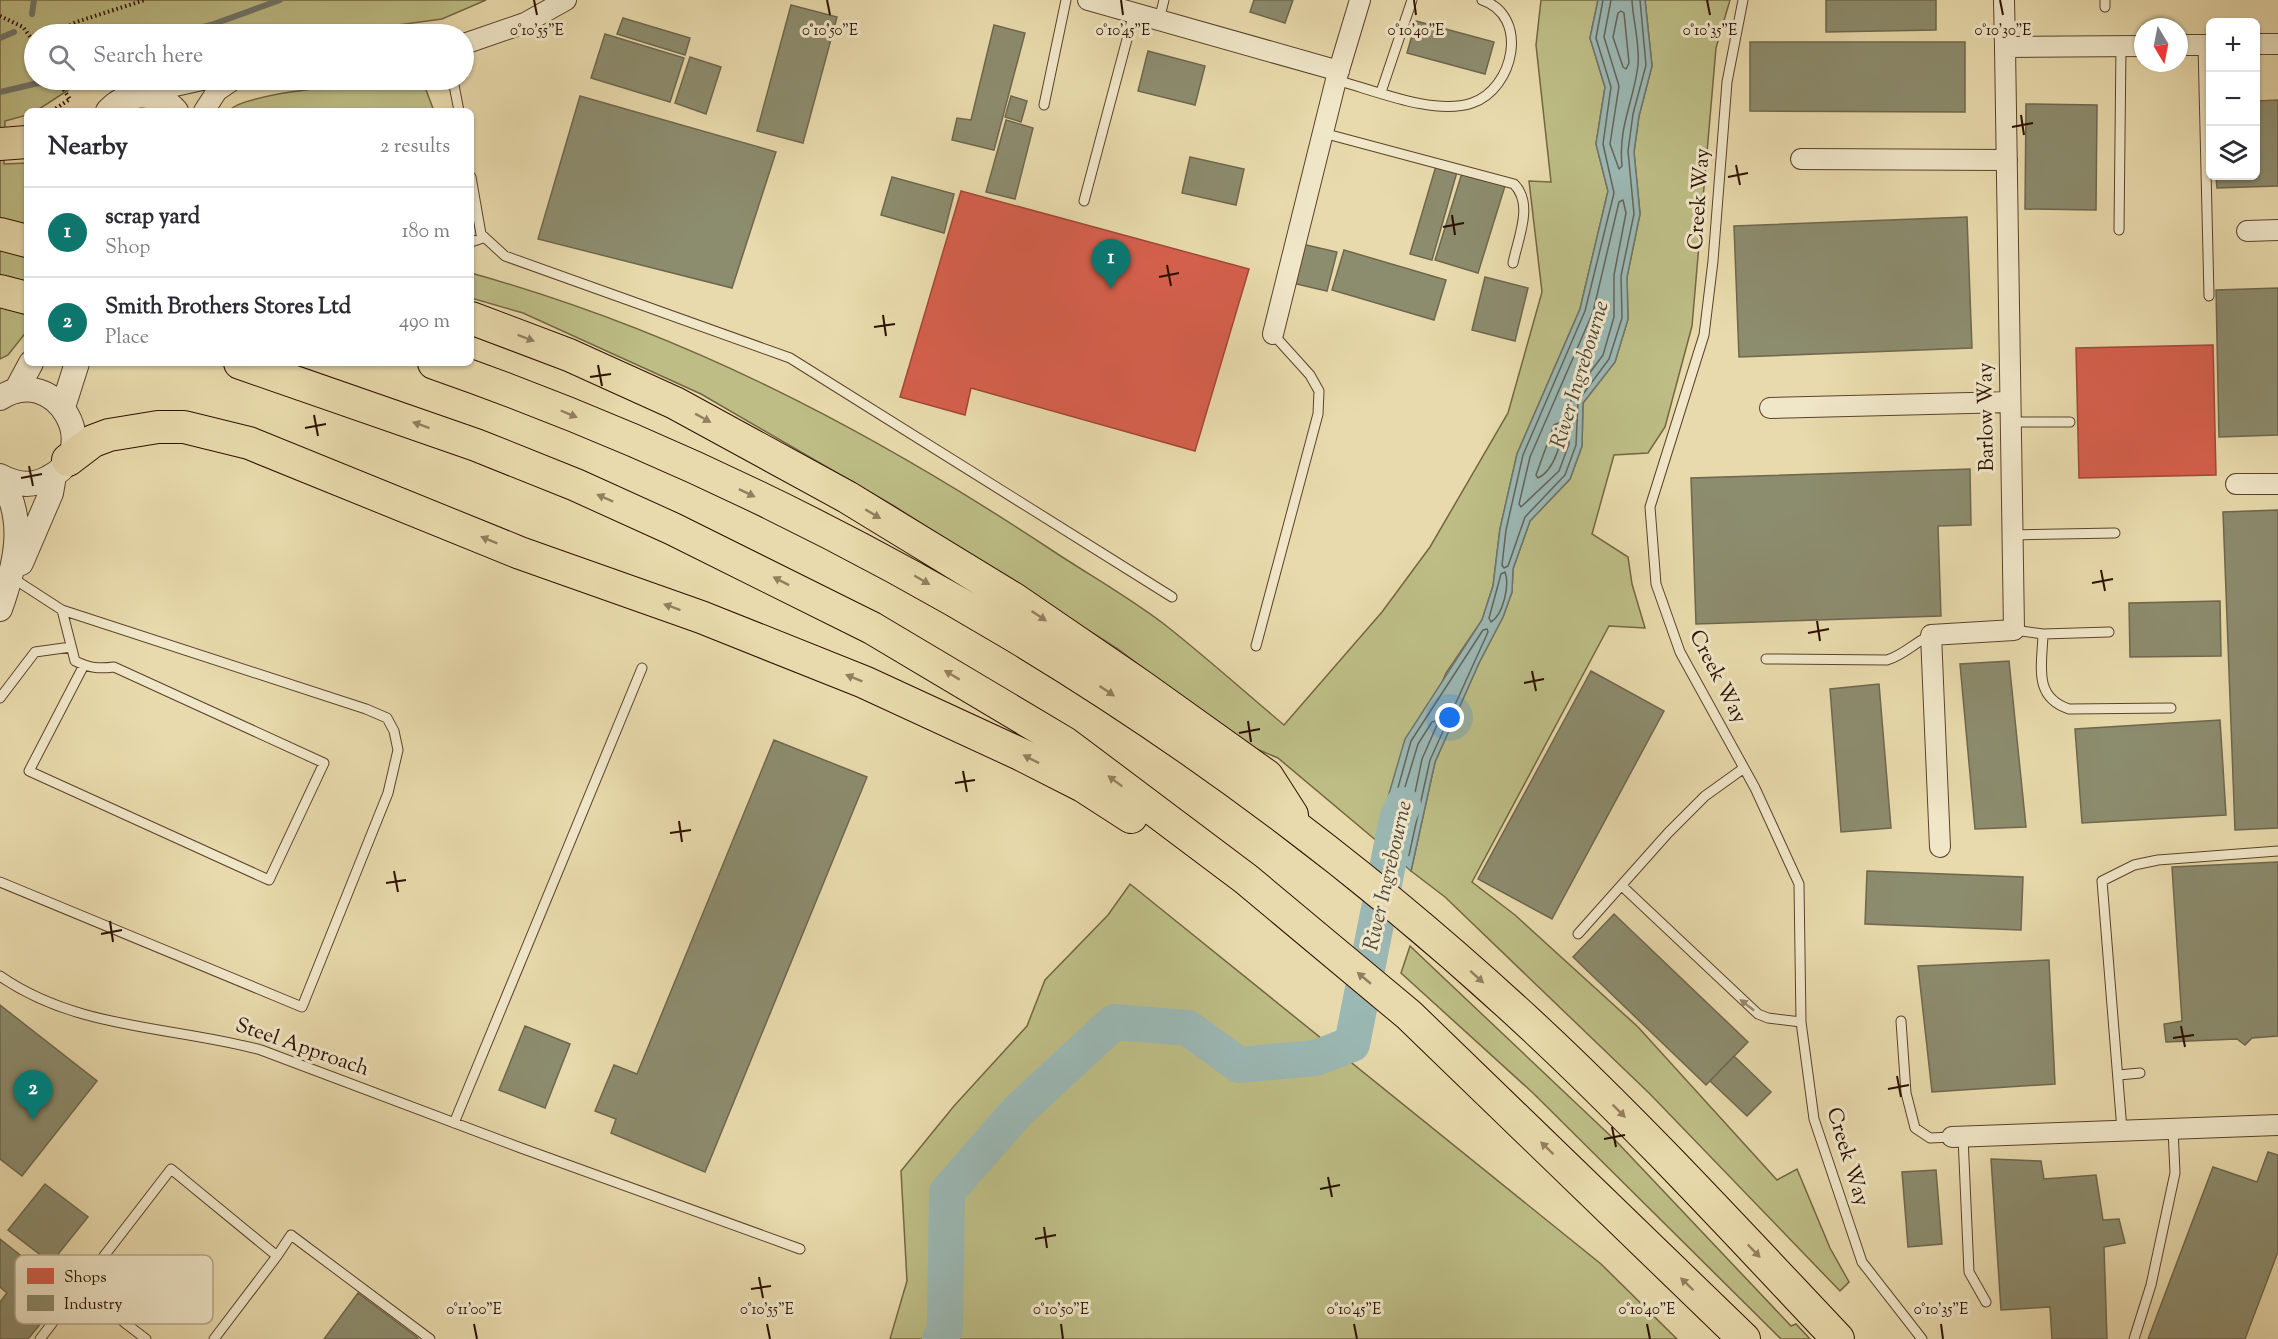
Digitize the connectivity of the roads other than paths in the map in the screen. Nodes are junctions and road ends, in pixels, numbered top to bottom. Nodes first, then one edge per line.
1 (566, 0) edge
2 (1066, 0) edge
3 (1088, 0) edge
4 (1164, 0) edge
5 (1360, 0) edge
6 (1412, 0) edge
7 (1482, 0) edge
8 (1743, 0) edge
9 (2004, 0) edge
10 (1134, 13) junction
11 (1159, 20) junction
12 (474, 41) edge
13 (2260, 44) edge
14 (2278, 44) edge
15 (2188, 45) edge
16 (2206, 45) edge
17 (2121, 46) junction
18 (2134, 46) edge
19 (2005, 47) junction
20 (2207, 72) edge
21 (1338, 76) junction
22 (158, 90) edge
23 (218, 90) edge
24 (455, 90) edge
25 (1382, 92) junction
26 (127, 97) junction
27 (1044, 105) dead end
28 (112, 108) edge
29 (172, 108) edge
30 (206, 108) edge
31 (458, 108) edge
32 (1323, 134) junction
33 (24, 142) edge
34 (0, 144) edge
35 (1800, 159) dead end
36 (2007, 160) junction
37 (474, 197) edge
38 (1084, 201) dead end
39 (2119, 230) dead end
40 (2278, 230) edge
41 (2247, 231) dead end
42 (0, 234) edge
43 (483, 238) junction
44 (24, 240) edge
45 (474, 241) edge
46 (1513, 263) dead end
47 (0, 291) edge
48 (2209, 296) dead end
49 (24, 297) edge
50 (474, 319) edge
51 (1273, 334) joint
52 (29, 366) edge
53 (76, 366) edge
54 (249, 366) edge
55 (443, 366) edge
56 (8, 395) edge
57 (2010, 402) junction
58 (63, 407) junction
59 (1770, 408) dead end
60 (2011, 422) junction
61 (2070, 422) dead end
62 (61, 468) junction
63 (0, 477) edge
64 (2236, 484) dead end
65 (2278, 484) edge
66 (2115, 533) dead end
67 (2012, 535) junction
68 (11, 577) junction
69 (1172, 597) dead end
70 (0, 609) edge
71 (62, 610) junction
72 (2014, 630) junction
73 (2109, 632) dead end
74 (2043, 634) junction
75 (1931, 635) junction
76 (1256, 646) dead end
77 (71, 647) junction
78 (1766, 660) dead end
79 (84, 665) junction
80 (642, 668) dead end
81 (0, 698) edge
82 (2171, 708) dead end
83 (1744, 768) junction
84 (1313, 838) junction
85 (1940, 847) dead end
86 (2278, 851) edge
87 (1246, 879) junction
88 (0, 882) edge
89 (1622, 886) junction
90 (1578, 934) dead end
91 (0, 976) edge
92 (1901, 1021) dead end
93 (1801, 1022) junction
94 (2140, 1073) dead end
95 (2119, 1075) junction
96 (454, 1123) junction
97 (2278, 1125) edge
98 (2173, 1129) junction
99 (2122, 1130) junction
100 (1958, 1137) junction
101 (800, 1249) dead end
102 (103, 1255) edge
103 (277, 1256) junction
104 (1986, 1302) dead end
105 (51, 1324) edge
106 (126, 1324) edge
107 (40, 1339) edge
108 (146, 1339) edge
109 (214, 1339) edge
110 (430, 1339) edge
111 (1744, 1339) edge
112 (1838, 1339) edge
113 (1922, 1339) edge
114 (2134, 1339) edge

1 - 12 street
2 - 27 lane
3 - 10 street
4 - 11 lane
5 - 21 street
6 - 25 lane
7 - 25 lane
8 - 83 lane, Creek Way
9 - 19 street, Barlow Way
10 - 11 street
10 - 38 lane
11 - 21 street
13 - 14 street
15 - 16 street
17 - 18 street
17 - 19 street
17 - 39 lane
19 - 36 street, Barlow Way
20 - 48 lane
21 - 25 lane
21 - 32 street
22 - 26 street
23 - 30 street
24 - 31 lane
26 - 28 street
26 - 29 street
32 - 46 lane
32 - 51 street
33 - 34 highway
35 - 36 street
36 - 57 street, Barlow Way
37 - 43 lane
40 - 41 street
42 - 44 highway
43 - 45 lane
43 - 69 lane
47 - 49 highway
50 -> 84 highway
51 - 76 lane
52 - 56 street
53 - 58 street
87 -> 54 highway
55 -> 84 highway
56 - 58 street
57 - 59 street
57 - 60 street, Barlow Way
58 - 62 street
60 - 61 lane
60 - 67 street, Barlow Way
62 - 63 street
62 - 68 street
87 -> 62 highway
63 - 68 street
64 - 65 street
66 - 67 lane
67 - 72 street, Barlow Way
68 - 70 street
68 - 71 lane
71 - 77 lane
71 - 88 lane
72 - 74 lane
72 - 75 street
73 - 74 lane
74 - 82 lane
75 - 78 lane
75 - 85 street
77 - 79 lane
77 - 81 lane
79 - 79 lane
80 - 96 lane
83 - 89 lane
83 - 93 lane, Creek Way
84 -> 112 highway
86 - 95 lane
111 -> 87 highway
89 - 90 lane
93 -> 89 lane
91 - 96 lane, Steel Approach
92 - 100 lane
93 - 113 lane, Creek Way
94 - 95 lane
95 - 99 lane
96 - 101 lane, Steel Approach
97 - 98 street
98 - 99 street
98 - 114 lane
99 - 100 street
100 - 104 lane
102 - 103 lane
103 - 109 lane
103 - 110 lane
105 - 107 lane
106 - 108 lane

